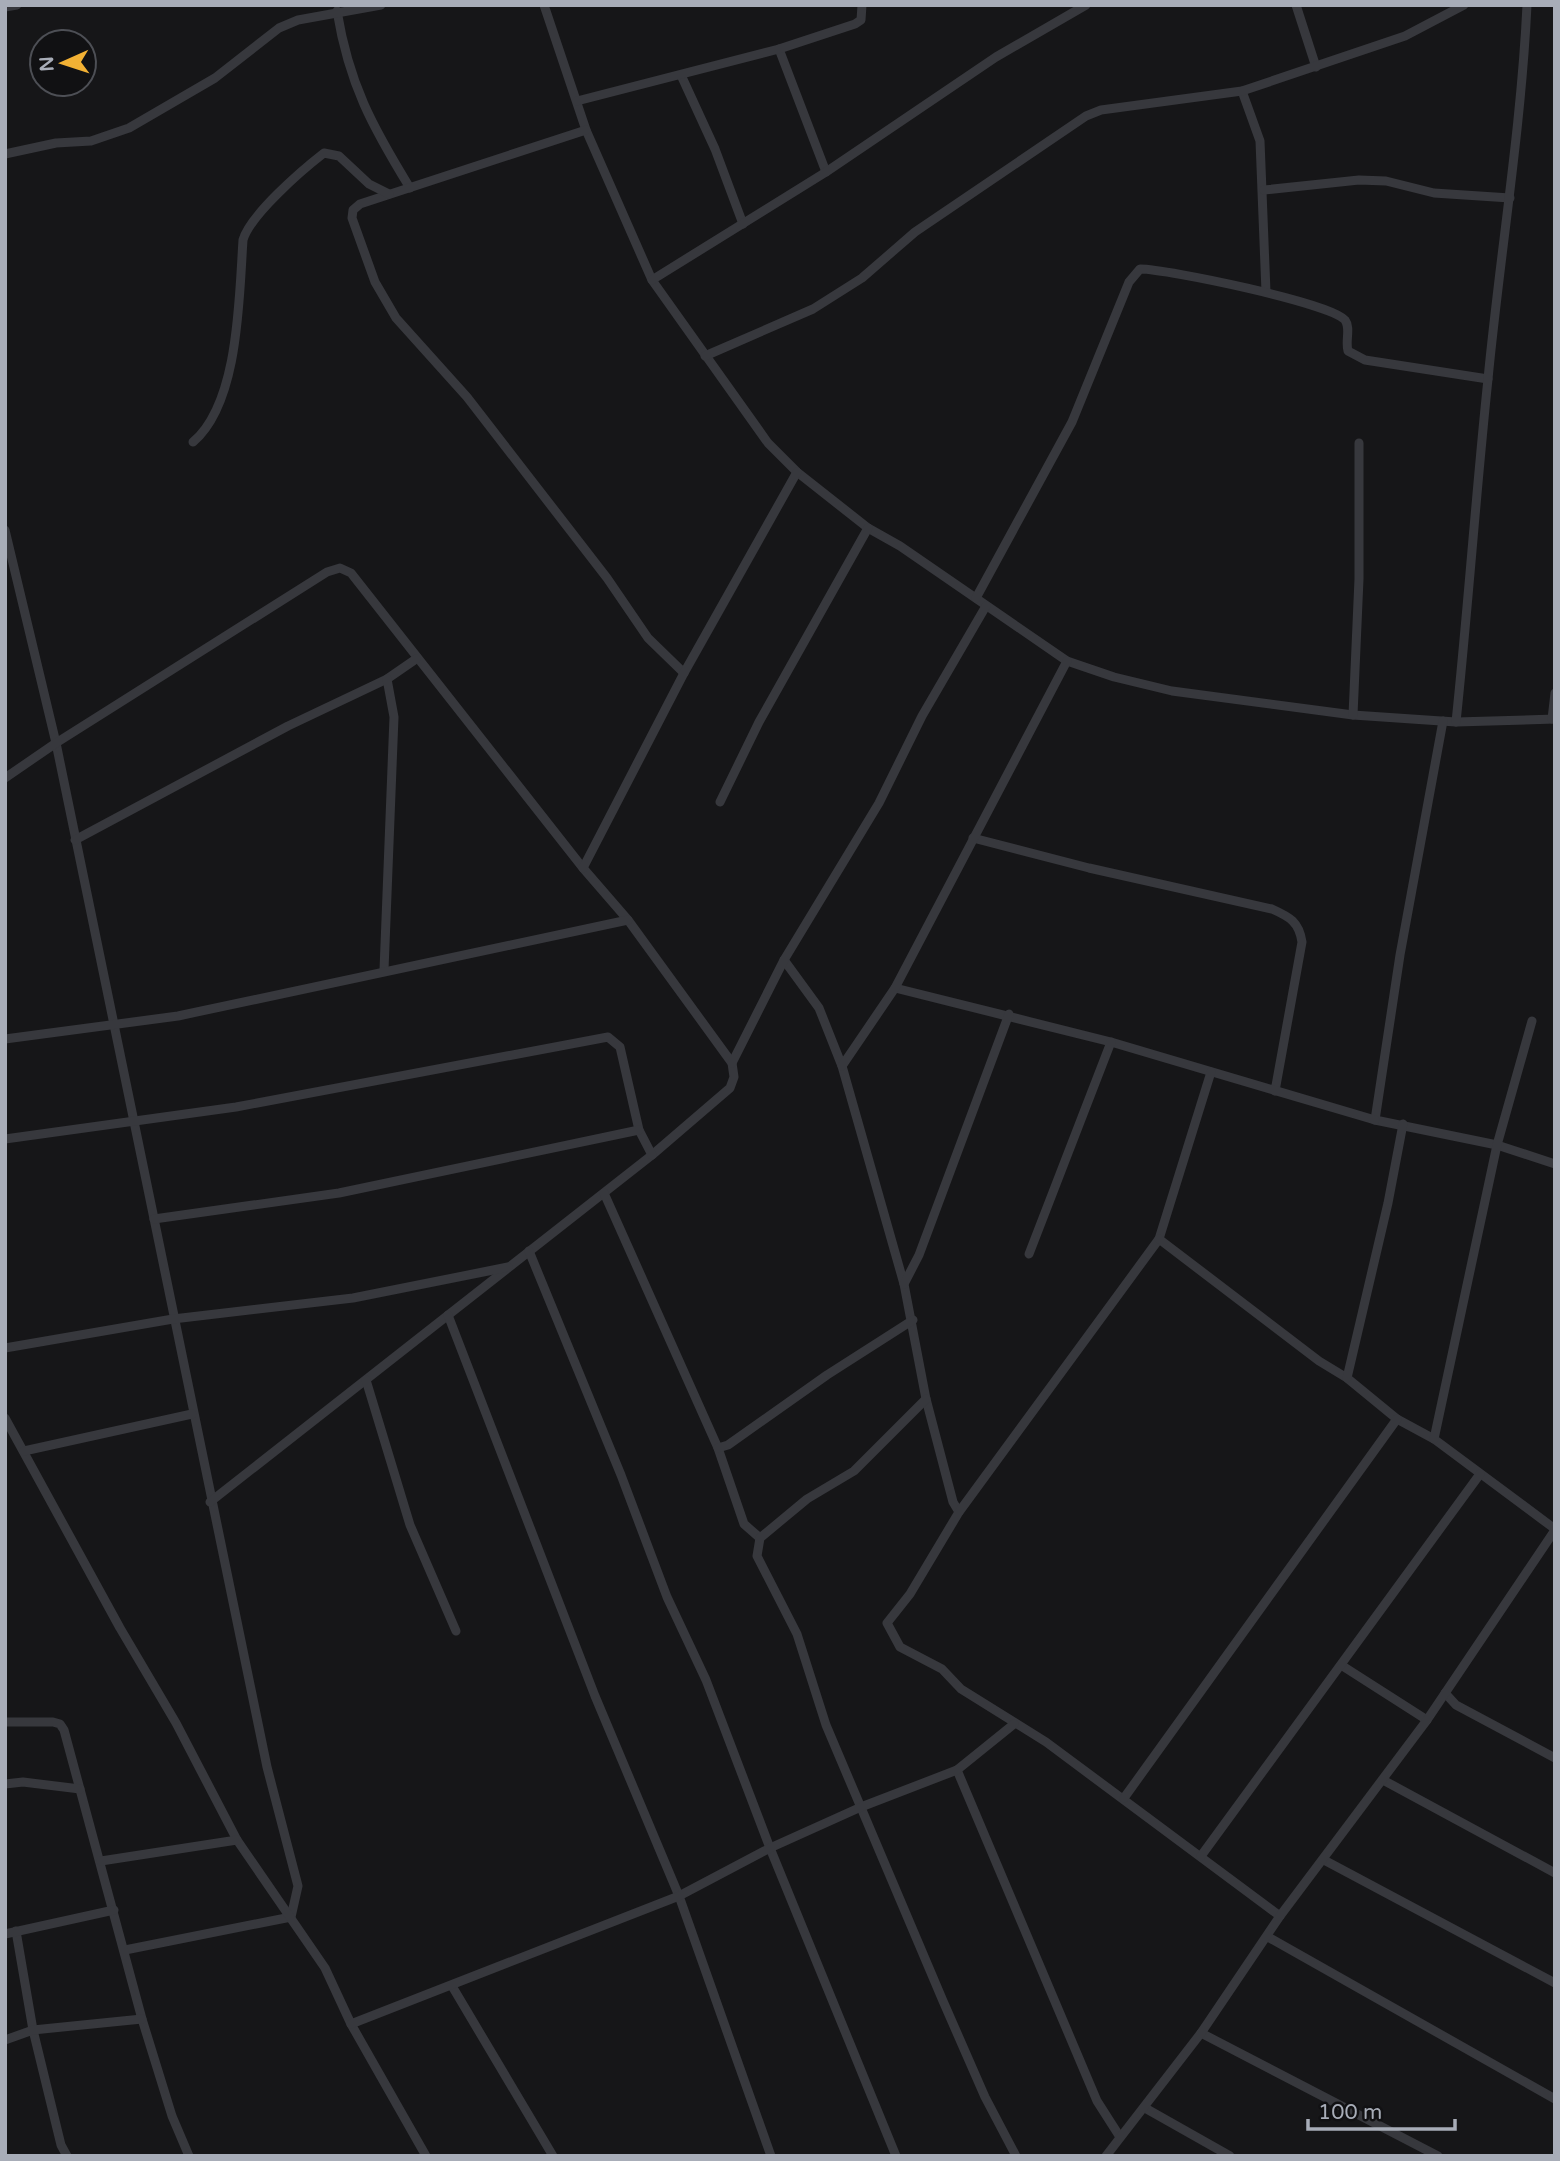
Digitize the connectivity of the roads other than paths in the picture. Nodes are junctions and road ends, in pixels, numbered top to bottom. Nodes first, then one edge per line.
1 (17, 5) edge
2 (381, 5) edge
3 (544, 5) edge
4 (862, 5) edge
5 (1086, 5) edge
6 (1296, 5) edge
7 (1464, 5) edge
8 (1527, 5) edge
9 (5, 7) edge
10 (337, 11) junction
11 (779, 49) junction
12 (1316, 67) junction
13 (681, 75) junction
14 (1242, 91) junction
15 (576, 102) junction
16 (586, 130) junction
17 (5, 154) edge
18 (826, 172) junction
19 (410, 188) junction
20 (1264, 190) junction
21 (389, 194) junction
22 (1510, 198) junction
23 (743, 224) junction
24 (652, 280) junction
25 (1266, 292) junction
26 (705, 356) junction
27 (1488, 379) junction
28 (193, 442) dead end
29 (1359, 443) dead end
30 (797, 472) junction
31 (868, 528) junction
32 (5, 530) edge
33 (976, 598) junction
34 (986, 606) junction
35 (416, 659) junction
36 (1067, 661) junction
37 (684, 673) junction
38 (387, 679) junction
39 (1555, 692) edge
40 (1353, 715) junction
41 (1553, 719) edge
42 (1443, 721) junction
43 (1456, 722) junction
44 (56, 743) junction
45 (5, 778) edge
46 (720, 802) dead end
47 (973, 838) junction
48 (75, 840) junction
49 (583, 869) junction
50 (628, 920) junction
51 (784, 960) junction
52 (384, 970) junction
53 (895, 988) junction
54 (1009, 1014) junction
55 (1532, 1021) dead end
56 (114, 1025) junction
57 (5, 1040) edge
58 (1111, 1042) junction
59 (732, 1063) junction
60 (842, 1066) junction
61 (1211, 1072) junction
62 (1275, 1091) junction
63 (1375, 1120) junction
64 (134, 1124) junction
65 (1402, 1124) junction
66 (639, 1130) junction
67 (5, 1139) edge
68 (1497, 1144) junction
69 (652, 1155) junction
70 (1555, 1164) edge
71 (604, 1193) junction
72 (154, 1219) junction
73 (1158, 1239) junction
74 (529, 1251) junction
75 (1029, 1254) dead end
76 (511, 1266) junction
77 (904, 1284) junction
78 (448, 1315) junction
79 (173, 1319) junction
80 (913, 1320) junction
81 (5, 1348) edge
82 (1347, 1378) junction
83 (366, 1380) junction
84 (926, 1399) junction
85 (192, 1414) junction
86 (5, 1418) edge
87 (1397, 1419) junction
88 (1434, 1439) junction
89 (718, 1448) junction
90 (24, 1451) junction
91 (1480, 1474) junction
92 (210, 1502) junction
93 (959, 1512) junction
94 (1555, 1530) edge
95 (760, 1538) junction
96 (456, 1631) dead end
97 (1340, 1665) junction
98 (1445, 1693) junction
99 (1427, 1720) junction
100 (5, 1722) edge
101 (1014, 1724) junction
102 (1555, 1758) edge
103 (957, 1770) junction
104 (1382, 1780) junction
105 (5, 1784) edge
106 (80, 1789) junction
107 (1124, 1798) junction
108 (861, 1807) junction
109 (237, 1840) junction
110 (770, 1848) junction
111 (1201, 1856) junction
112 (1324, 1860) junction
113 (101, 1861) junction
114 (1555, 1872) edge
115 (679, 1896) junction
116 (114, 1910) junction
117 (1280, 1916) junction
118 (291, 1917) junction
119 (16, 1931) junction
120 (5, 1934) edge
121 (1268, 1937) junction
122 (125, 1950) junction
123 (1555, 1983) edge
124 (452, 1986) junction
125 (142, 2019) junction
126 (351, 2024) junction
127 (33, 2030) junction
128 (1201, 2033) junction
129 (5, 2040) edge
130 (1555, 2099) edge
131 (1145, 2108) junction
132 (1120, 2137) junction
133 (67, 2156) edge
134 (189, 2156) edge
135 (426, 2156) edge
136 (553, 2156) edge
137 (771, 2156) edge
138 (896, 2156) edge
139 (1016, 2156) edge
140 (1107, 2156) edge
141 (1230, 2156) edge
142 (1438, 2156) edge

1 - 9 street
2 - 10 street
3 - 15 street
4 - 11 street
5 - 18 street
6 - 12 street
7 - 12 street
8 - 22 street
10 - 17 street
10 - 19 street
11 - 13 street
11 - 18 street
12 - 14 street
13 - 15 street
13 - 23 street
14 - 20 street
14 - 26 street
15 - 16 street
16 - 19 street
16 - 24 street
18 - 23 street
19 - 21 street
20 - 22 street
20 - 25 street
21 - 28 street
21 - 37 street
22 - 27 street
23 - 24 street
24 - 26 street
25 - 27 street
25 - 33 street
26 - 30 street
27 - 43 street
29 - 40 street
30 - 31 street
30 - 37 street
31 - 33 street
31 - 46 street
32 - 44 street
33 - 34 street
34 - 36 street
34 - 51 street
35 - 38 street
35 - 44 street
35 - 49 street
36 - 40 street
36 - 47 street
37 - 49 street
38 - 48 street
38 - 52 street
39 - 41 street
40 - 42 street
41 - 43 street
42 - 43 street
42 - 63 street
44 - 45 street
44 - 48 street
47 - 53 street
47 - 62 street
48 - 56 street
49 - 50 street
50 - 52 street
50 - 59 street
51 - 59 street
51 - 60 street
52 - 56 street
53 - 54 street
53 - 60 street
54 - 58 street
54 - 77 street
55 - 68 street
56 - 57 street
56 - 64 street
58 - 61 street
58 - 75 street
59 - 69 street
60 - 77 street
61 - 62 street
61 - 73 street
62 - 63 street
63 - 65 street
64 - 66 street
64 - 67 street
64 - 72 street
65 - 68 street
65 - 82 street
66 - 69 street
66 - 72 street
68 - 70 street
68 - 88 street
69 - 71 street
71 - 74 street
71 - 89 street
72 - 79 street
73 - 82 street
73 - 93 street
74 - 76 street
74 - 110 street
76 - 78 street
76 - 79 street
77 - 80 street
78 - 83 street
78 - 115 street
79 - 81 street
79 - 85 street
80 - 84 street
80 - 89 street
82 - 87 street
83 - 92 street
83 - 96 street
84 - 93 street
84 - 95 street
85 - 90 street
85 - 92 street
86 - 90 street
87 - 88 street
87 - 107 street
88 - 91 street
89 - 95 street
90 - 109 street
91 - 94 street
91 - 97 street
92 - 118 street
93 - 101 street
94 - 98 street
95 - 108 street
97 - 99 street
97 - 111 street
98 - 99 street
98 - 102 street
99 - 104 street
100 - 106 street
101 - 103 street
101 - 107 street
103 - 108 street
103 - 132 street
104 - 112 street
104 - 114 street
105 - 106 street
106 - 113 street
107 - 111 street
108 - 110 street
108 - 139 street
109 - 113 street
109 - 118 street
110 - 115 street
110 - 138 street
111 - 117 street
112 - 117 street
112 - 123 street
113 - 116 street
115 - 124 street
115 - 137 street
116 - 119 street
116 - 122 street
117 - 121 street
118 - 122 street
118 - 126 street
119 - 120 street
119 - 127 street
121 - 128 street
121 - 130 street
122 - 125 street
124 - 126 street
124 - 136 street
125 - 127 street
125 - 134 street
126 - 135 street
127 - 129 street
127 - 133 street
128 - 131 street
128 - 142 street
131 - 132 street
131 - 141 street
132 - 140 street

